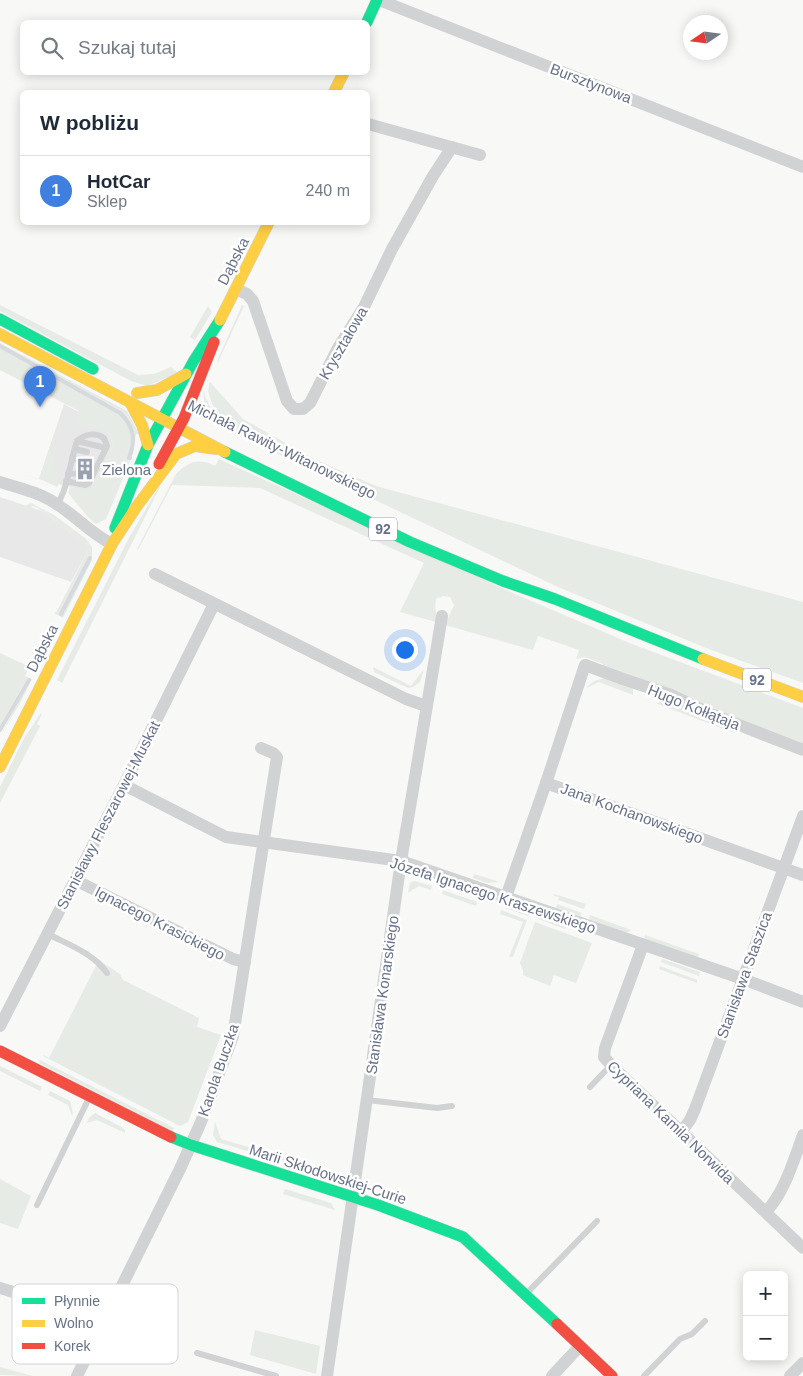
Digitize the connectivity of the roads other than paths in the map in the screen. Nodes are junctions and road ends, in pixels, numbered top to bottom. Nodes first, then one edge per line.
1 (378, 0) edge
2 (368, 20) edge
3 (342, 75) edge
4 (335, 90) edge
5 (370, 125) edge
6 (452, 148) junction
7 (480, 155) dead end
8 (803, 167) edge
9 (268, 225) edge
10 (236, 289) junction
11 (224, 313) junction
12 (0, 319) edge
13 (0, 334) edge
14 (186, 373) junction
15 (102, 374) dead end
16 (132, 390) joint
17 (131, 404) junction
18 (167, 409) junction
19 (184, 418) junction
20 (162, 420) junction
21 (178, 429) junction
22 (77, 441) junction
23 (229, 441) dead end
24 (148, 445) junction
25 (106, 448) junction
26 (217, 449) junction
27 (75, 450) junction
28 (87, 452) dead end
29 (254, 453) dead end
30 (72, 458) junction
31 (83, 461) dead end
32 (68, 473) junction
33 (76, 474) dead end
34 (297, 474) dead end
35 (66, 481) junction
36 (0, 482) edge
37 (57, 504) junction
38 (137, 506) junction
39 (437, 541) dead end
40 (112, 544) junction
41 (155, 574) dead end
42 (555, 599) junction
43 (214, 604) junction
44 (442, 616) dead end
45 (803, 697) edge
46 (426, 706) junction
47 (261, 748) dead end
48 (803, 750) edge
49 (3, 754) edge
50 (0, 767) edge
51 (546, 783) junction
52 (124, 785) junction
53 (803, 816) edge
54 (263, 842) junction
55 (401, 861) junction
56 (784, 868) junction
57 (803, 875) edge
58 (75, 880) junction
59 (506, 897) junction
60 (48, 934) junction
61 (643, 945) junction
62 (245, 962) junction
63 (107, 973) dead end
64 (743, 979) junction
65 (803, 1002) edge
66 (0, 1026) edge
67 (0, 1051) edge
68 (611, 1065) junction
69 (590, 1087) dead end
70 (90, 1096) junction
71 (367, 1100) junction
72 (452, 1106) dead end
73 (681, 1132) junction
74 (803, 1135) edge
75 (191, 1145) junction
76 (353, 1197) junction
77 (37, 1205) dead end
78 (766, 1212) junction
79 (598, 1221) dead end
80 (803, 1248) edge
81 (122, 1284) edge
82 (0, 1288) edge
83 (12, 1292) edge
84 (525, 1295) junction
85 (705, 1321) dead end
86 (580, 1346) junction
87 (197, 1353) dead end
88 (803, 1362) edge
89 (83, 1364) edge
90 (77, 1376) edge
91 (276, 1376) edge
92 (327, 1376) edge
93 (552, 1376) edge
94 (612, 1376) edge
95 (644, 1376) edge
96 (790, 1376) edge

1 - 2 main road
1 - 8 street, Bursztynowa
3 - 4 main road
5 - 6 street
6 - 7 street
6 - 10 street, Kryształowa
9 - 10 main road, Dąbska
10 - 11 main road, Dąbska
11 - 14 main road, Dąbska
11 - 19 main road, Dąbska
12 - 15 main road
13 - 17 main road, Michała Rawity-Witanowskiego / 92
14 - 16 main road, Dąbska
14 - 18 main road, Dąbska
16 - 18 main road, Michała Rawity-Witanowskiego
17 - 20 main road, Michała Rawity-Witanowskiego / 92
17 - 24 main road
18 - 19 main road, Michała Rawity-Witanowskiego
18 - 20 main road, Dąbska
19 - 21 main road, Dąbska
19 - 23 main road, Michała Rawity-Witanowskiego
20 - 21 main road, Michała Rawity-Witanowskiego / 92
20 - 24 main road, Dąbska
21 - 26 main road, Michała Rawity-Witanowskiego / 92
21 - 38 main road, Dąbska
22 - 25 lane
22 - 25 lane
22 - 27 lane
24 - 40 main road, Dąbska
25 - 35 lane
26 - 38 main road, Dąbska
26 - 42 main road, Michała Rawity-Witanowskiego / 92
27 - 28 lane
27 - 30 lane
29 - 34 main road, Michała Rawity-Witanowskiego
30 - 31 lane
30 - 32 lane
32 - 33 lane
32 - 35 lane
35 - 37 lane
36 - 37 street
37 - 40 street
38 - 40 main road, Dąbska
39 - 42 main road, Michała Rawity-Witanowskiego / 92
40 - 49 main road, Dąbska
41 - 43 street
42 - 45 main road, Michała Rawity-Witanowskiego / 92
43 - 46 street
43 - 52 street, Stanisławy Fleszarowej-Muskat
44 - 46 street, Stanisława Konarskiego
46 - 55 street, Stanisława Konarskiego
47 - 54 street, Karola Buczka
48 - 51 street, Hugo Kołłątaja
49 - 50 main road, Dąbska
51 - 56 street, Jana Kochanowskiego
51 - 59 street, Jana Kochanowskiego
52 - 54 street, Józefa Ignacego Kraszewskiego
52 - 58 street, Stanisławy Fleszarowej-Muskat
53 - 56 street, Stanisława Staszica
54 - 55 street, Józefa Ignacego Kraszewskiego
54 - 62 street, Karola Buczka
55 - 59 street, Józefa Ignacego Kraszewskiego
55 - 71 street, Stanisława Konarskiego
56 - 57 street, Jana Kochanowskiego
56 - 64 street, Stanisława Staszica
58 - 60 street, Stanisławy Fleszarowej-Muskat
58 - 62 street, Ignacego Krasickiego
59 - 61 street, Józefa Ignacego Kraszewskiego
60 - 63 lane
60 - 66 street, Stanisławy Fleszarowej-Muskat
61 - 64 street, Józefa Ignacego Kraszewskiego
61 - 68 street, Cypriana Kamila Norwida
62 - 75 street, Karola Buczka
64 - 65 street, Józefa Ignacego Kraszewskiego
64 - 73 street, Stanisława Staszica
67 - 70 main road, Marii Skłodowskiej-Curie
68 - 69 lane
68 - 73 street, Cypriana Kamila Norwida
70 - 75 main road, Marii Skłodowskiej-Curie
70 - 77 lane
71 - 72 lane
71 - 76 street, Stanisława Konarskiego
73 - 78 street, Cypriana Kamila Norwida
74 - 78 street
75 - 76 main road, Marii Skłodowskiej-Curie
75 - 81 street, Karola Buczka
76 - 84 main road, Marii Skłodowskiej-Curie
76 - 92 street, Stanisława Konarskiego
78 - 80 street, Cypriana Kamila Norwida
79 - 84 lane
82 - 83 street
84 - 86 main road, Marii Skłodowskiej-Curie
85 - 95 lane
86 - 93 street
86 - 94 main road, Marii Skłodowskiej-Curie
87 - 91 lane
88 - 96 street
89 - 90 street, Karola Buczka

